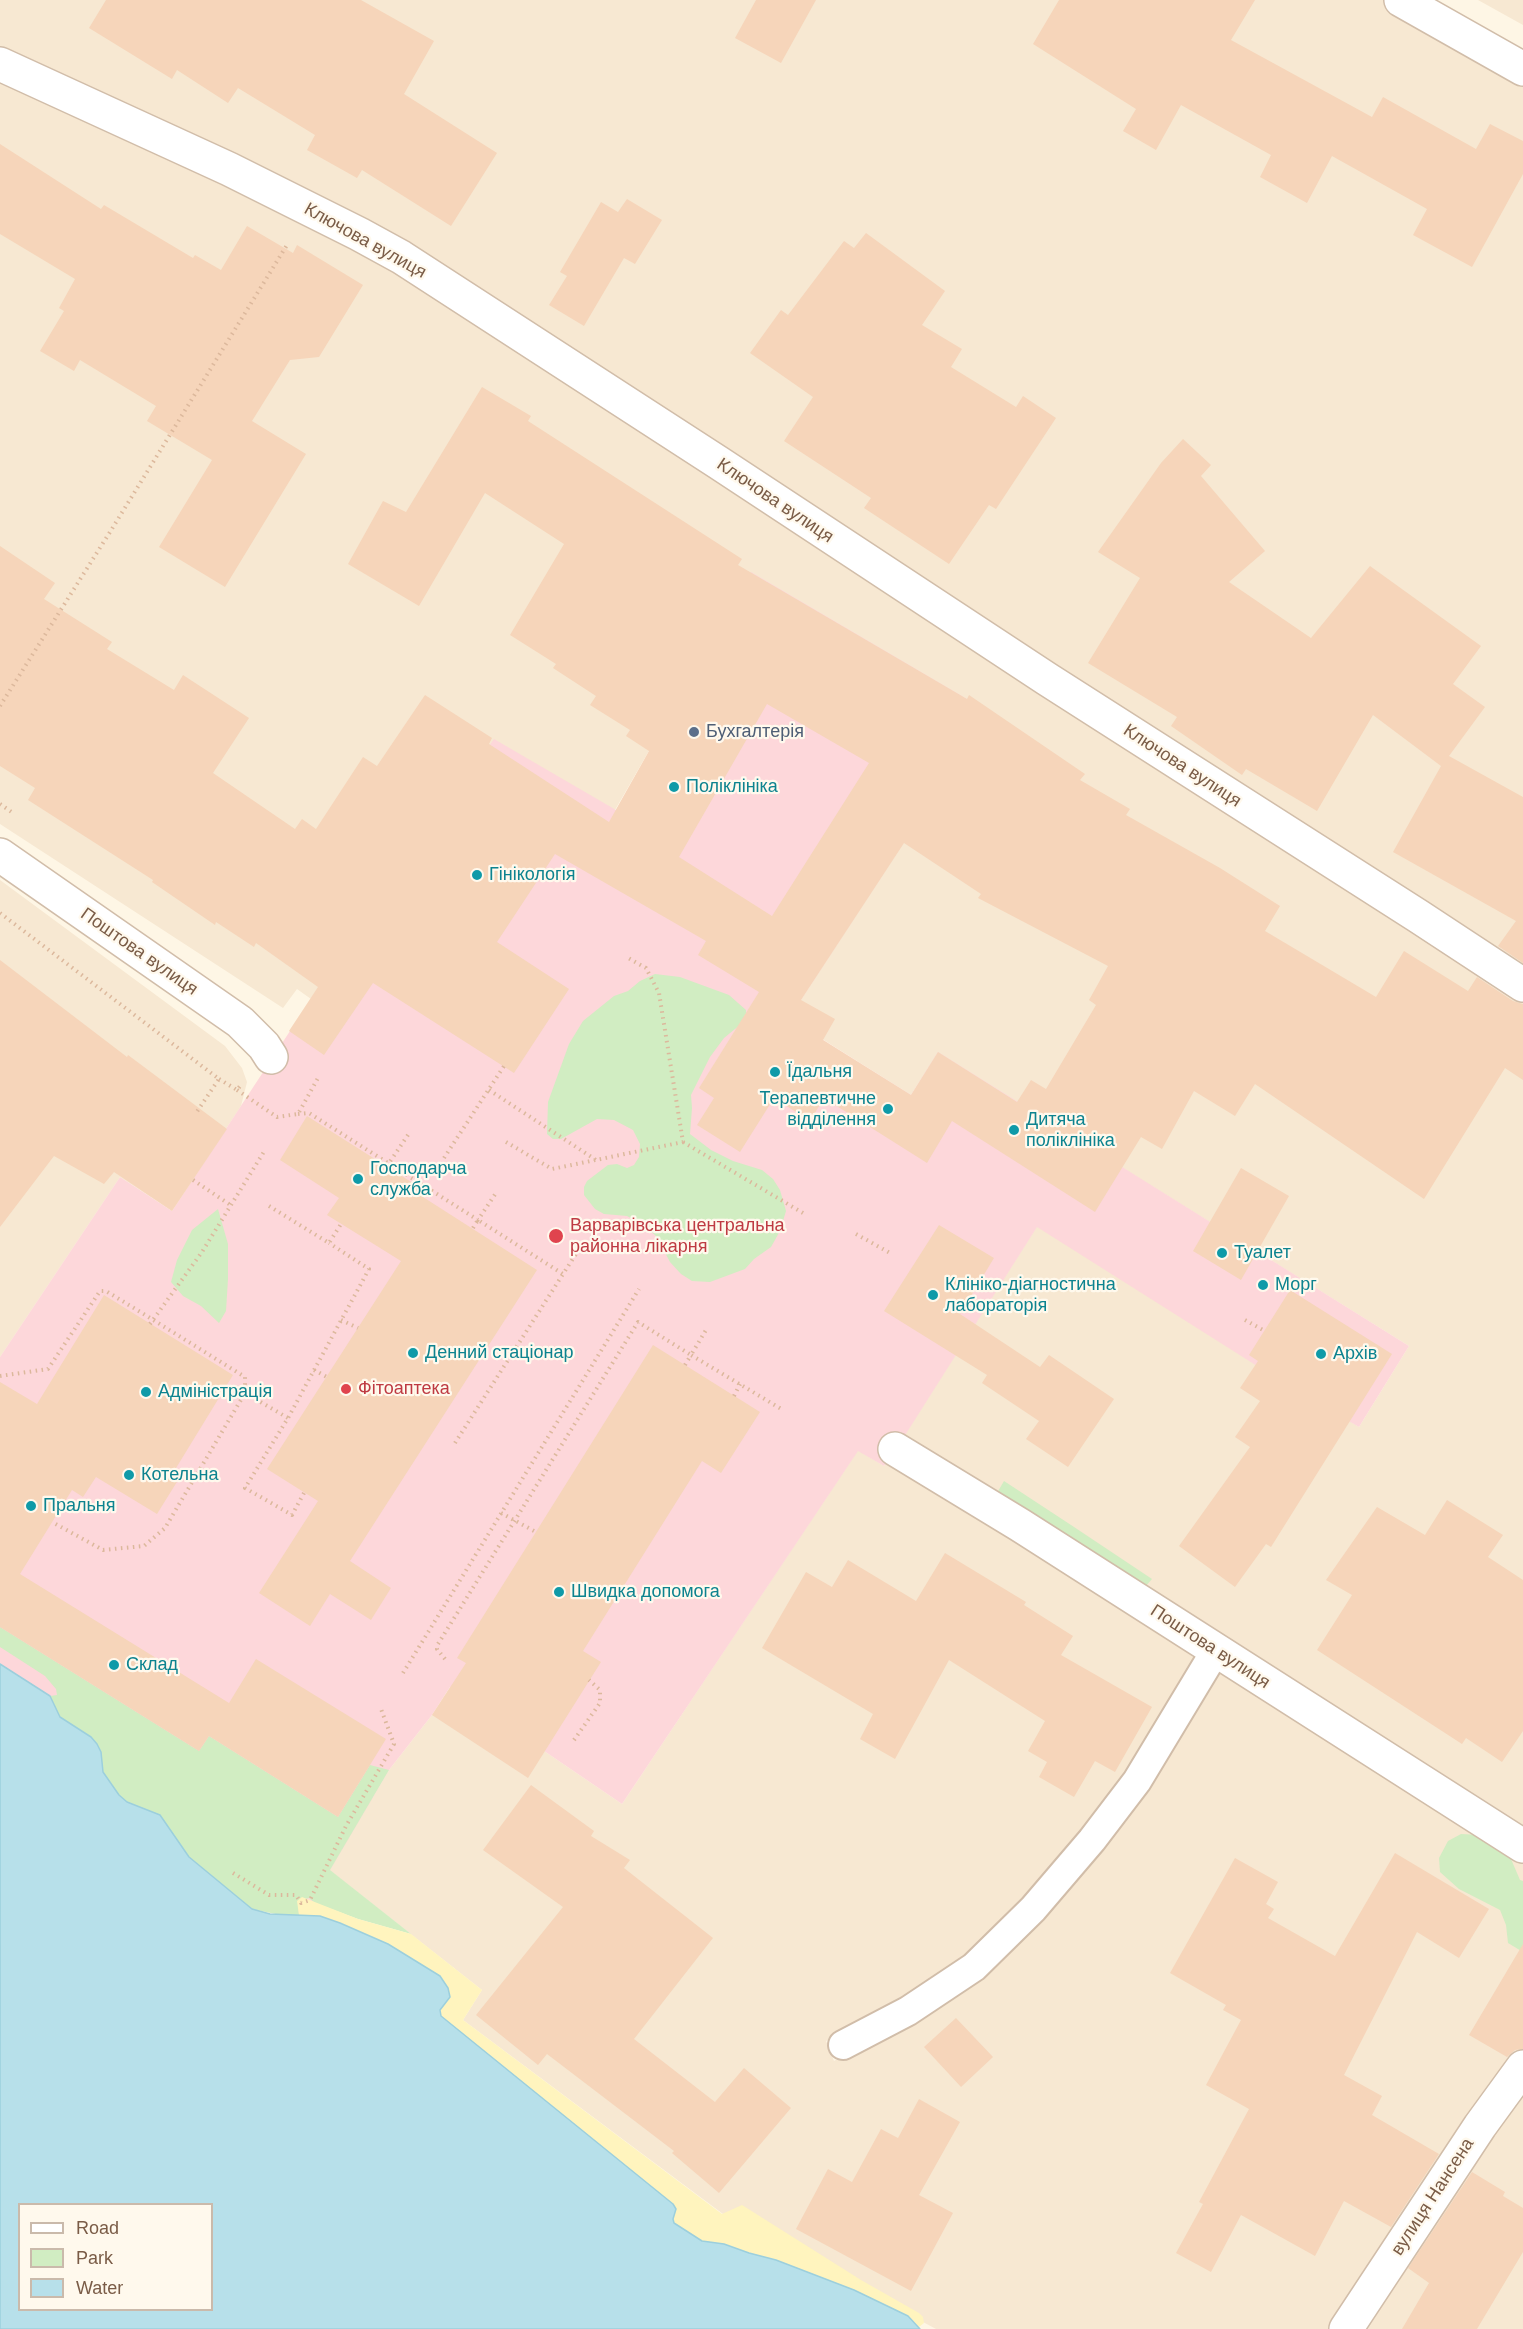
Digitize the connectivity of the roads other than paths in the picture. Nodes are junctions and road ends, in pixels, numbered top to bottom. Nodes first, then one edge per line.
1 (1401, 0) edge
2 (0, 64) edge
3 (1523, 69) edge
4 (0, 855) edge
5 (1523, 985) edge
6 (271, 1058) dead end
7 (895, 1449) dead end
8 (1216, 1650) junction
9 (1523, 1846) edge
10 (843, 2045) dead end
11 (1523, 2067) edge
12 (1346, 2329) edge

1 - 3 street
2 - 5 street, Ключова вулиця
4 - 6 street, Поштова вулиця
7 - 8 street, Поштова вулиця
8 - 9 street, Поштова вулиця
8 - 10 lane
11 - 12 street, вулиця Нансена

